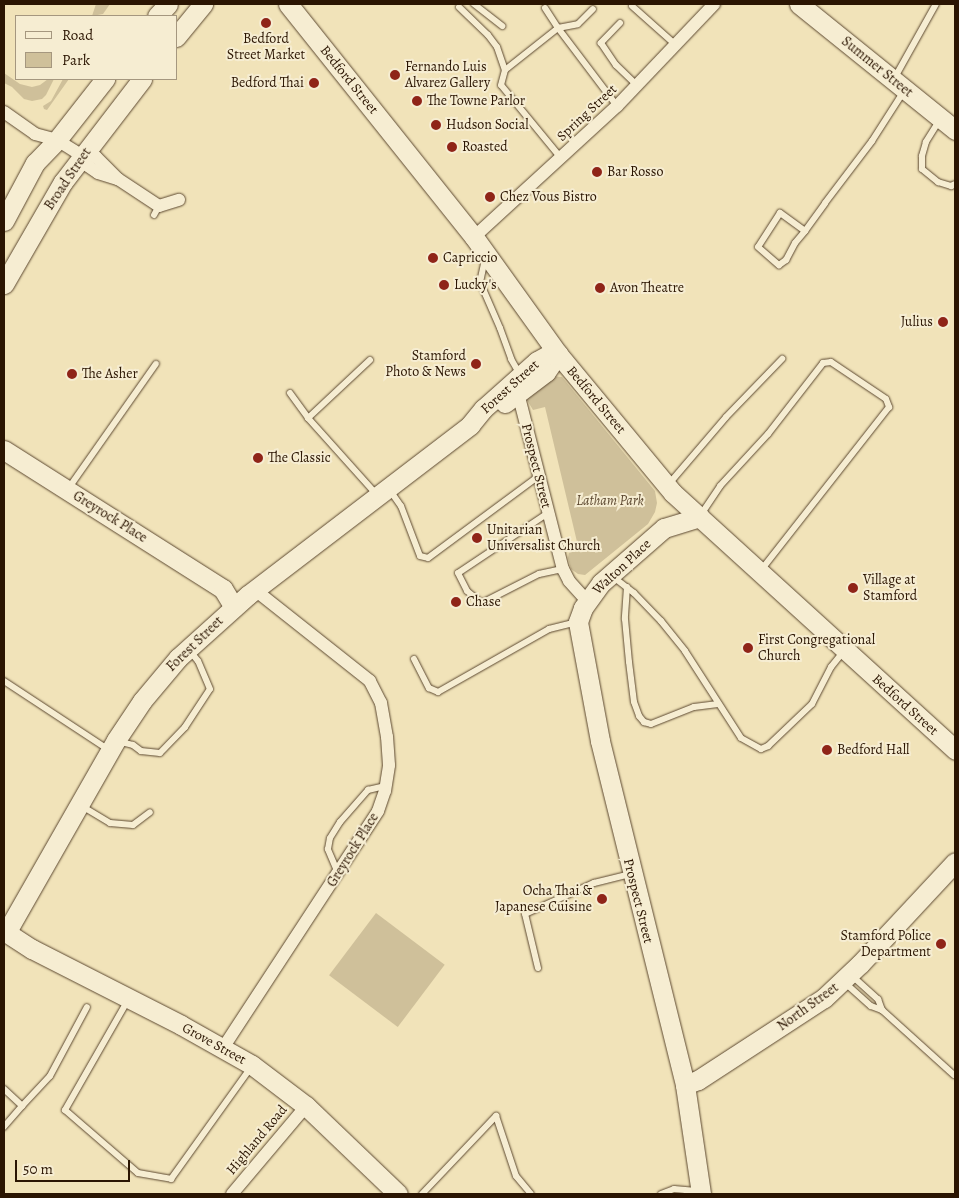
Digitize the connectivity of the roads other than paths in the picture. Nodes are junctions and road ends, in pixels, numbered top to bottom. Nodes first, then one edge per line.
1 (168, 4) edge
2 (203, 4) edge
3 (288, 4) edge
4 (474, 4) edge
5 (714, 4) edge
6 (799, 4) edge
7 (936, 4) edge
8 (632, 6) dead end
9 (459, 7) dead end
10 (545, 8) dead end
11 (592, 9) dead end
12 (158, 15) edge
13 (620, 23) dead end
14 (502, 26) dead end
15 (558, 28) junction
16 (178, 35) edge
17 (677, 46) junction
18 (505, 70) junction
19 (104, 80) edge
20 (141, 80) edge
21 (899, 85) junction
22 (638, 86) junction
23 (618, 106) junction
24 (4, 112) edge
25 (941, 118) junction
26 (955, 130) edge
27 (56, 140) junction
28 (83, 156) junction
29 (561, 158) junction
30 (955, 184) edge
31 (179, 200) dead end
32 (4, 221) edge
33 (805, 231) junction
34 (474, 237) junction
35 (486, 253) junction
36 (4, 284) edge
37 (558, 354) junction
38 (782, 358) dead end
39 (370, 360) dead end
40 (156, 364) dead end
41 (516, 384) junction
42 (290, 393) dead end
43 (308, 418) junction
44 (4, 450) edge
45 (539, 476) junction
46 (670, 489) junction
47 (67, 490) junction
48 (383, 492) junction
49 (548, 513) junction
50 (700, 517) junction
51 (664, 528) junction
52 (563, 569) junction
53 (759, 572) junction
54 (611, 574) junction
55 (627, 588) junction
56 (255, 590) junction
57 (234, 607) junction
58 (583, 610) junction
59 (188, 649) junction
60 (844, 650) junction
61 (414, 660) dead end
62 (4, 681) edge
63 (718, 704) junction
64 (113, 745) junction
65 (955, 750) edge
66 (386, 786) junction
67 (79, 804) junction
68 (150, 812) dead end
69 (955, 862) edge
70 (631, 873) junction
71 (338, 874) junction
72 (5, 934) edge
73 (538, 968) dead end
74 (846, 978) junction
75 (129, 999) junction
76 (87, 1007) dead end
77 (882, 1010) junction
78 (223, 1048) junction
79 (252, 1065) junction
80 (954, 1075) dead end
81 (685, 1085) junction
82 (4, 1088) edge
83 (22, 1106) junction
84 (306, 1106) junction
85 (4, 1127) edge
86 (529, 1192) edge
87 (701, 1193) edge
88 (232, 1194) edge
89 (398, 1194) edge
90 (422, 1194) edge
91 (661, 1194) edge

1 - 12 main road
2 - 16 main road
3 - 34 main road, Bedford Street
4 - 14 lane
5 - 17 street, Spring Street
6 - 21 main road, Summer Street
7 - 21 lane
8 - 17 lane
9 - 18 lane
10 - 15 lane
11 - 15 lane
13 - 22 lane
15 - 18 lane
15 - 23 lane
17 - 22 street, Spring Street
18 - 29 lane
19 - 27 main road
20 - 28 main road, Broad Street
21 - 25 main road, Summer Street
21 - 33 lane
22 - 23 street, Spring Street
23 - 29 street, Spring Street
24 - 27 street
25 - 26 main road, Summer Street
25 - 30 lane
27 - 28 street
27 - 32 main road
28 - 31 street
28 - 36 main road, Broad Street
29 - 34 street, Spring Street
33 - 33 lane
34 - 35 main road, Bedford Street
35 - 37 main road, Bedford Street
35 - 41 lane
37 - 41 main road, Forest Street
37 - 46 main road, Bedford Street
38 - 46 lane
39 - 43 lane
40 - 47 lane
41 - 45 street, Prospect Street
41 - 48 main road, Forest Street
42 - 43 lane
43 - 48 lane
44 - 47 main road, Greyrock Place
45 - 48 lane
45 - 49 street, Prospect Street
46 - 50 main road, Bedford Street
46 - 51 main road, Walton Place
47 - 57 main road, Greyrock Place
48 - 56 main road, Forest Street
49 - 52 street, Prospect Street
49 - 52 lane
50 - 51 main road, Walton Place
50 - 53 main road, Bedford Street
50 - 53 lane
51 - 54 main road, Walton Place
52 - 58 street, Prospect Street
53 - 60 main road, Bedford Street
54 - 55 lane
54 - 58 main road, Walton Place
55 - 63 lane
55 - 63 lane
56 - 57 main road, Forest Street
56 - 66 street, Greyrock Place
57 - 59 main road, Forest Street
58 - 61 lane
58 - 70 main road, Prospect Street
59 - 64 main road, Forest Street
59 - 64 lane
60 - 63 lane
60 - 65 main road, Bedford Street
62 - 64 lane
64 - 67 main road, Forest Street
66 - 71 street, Greyrock Place
66 - 71 lane
67 - 68 lane
67 - 72 main road, Forest Street
69 - 74 main road, North Street
70 - 73 lane
70 - 81 main road, Prospect Street
71 - 78 street, Greyrock Place
72 - 75 main road, Grove Street
74 - 77 lane
74 - 77 lane
74 - 81 main road, North Street
75 - 78 main road, Grove Street
75 - 79 lane
76 - 83 lane
77 - 80 lane
78 - 79 main road, Grove Street
79 - 84 main road, Grove Street
81 - 87 main road, Prospect Street
82 - 83 lane
83 - 85 lane
84 - 88 street, Highland Road
84 - 89 main road, Grove Street
86 - 90 lane
87 - 91 lane

